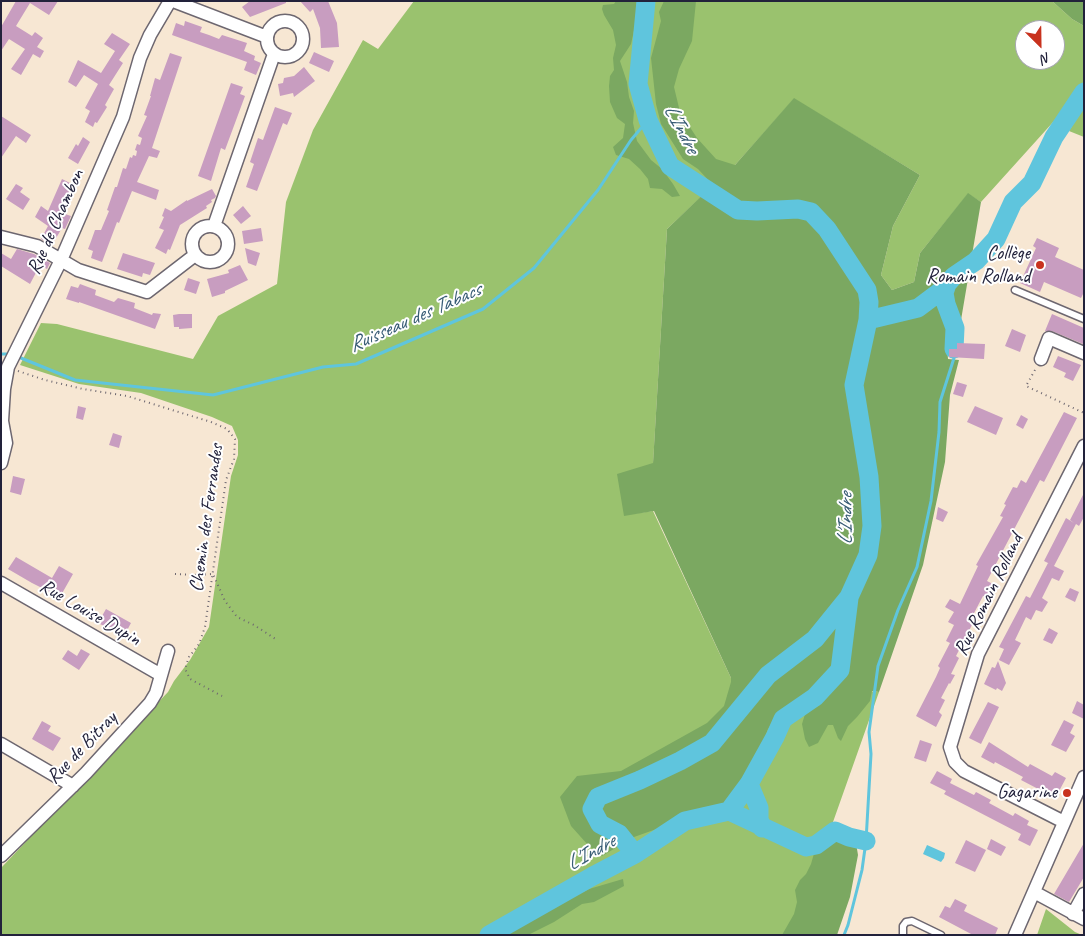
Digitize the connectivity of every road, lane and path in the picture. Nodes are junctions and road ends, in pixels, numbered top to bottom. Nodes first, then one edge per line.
1 (172, 1) edge
2 (267, 36) junction
3 (274, 54) junction
4 (214, 226) junction
5 (1, 237) edge
6 (195, 255) junction
7 (61, 260) junction
8 (1015, 290) dead end
9 (1084, 320) edge
10 (1084, 353) edge
11 (1041, 359) joint
12 (10, 364) junction
13 (1084, 413) edge
14 (1084, 446) edge
15 (1, 463) edge
16 (175, 574) dead end
17 (213, 574) junction
18 (1, 583) edge
19 (276, 640) dead end
20 (168, 651) dead end
21 (161, 675) junction
22 (222, 696) dead end
23 (1, 744) edge
24 (1084, 777) edge
25 (73, 786) junction
26 (1064, 822) junction
27 (1, 856) edge
28 (1034, 892) junction
29 (1084, 894) edge
30 (1078, 916) edge
31 (903, 935) edge
32 (941, 935) edge
33 (1014, 935) edge

1 - 2 street
1 - 7 street, Rue de Chambon
2 - 3 street
2 - 3 street
3 - 4 street
4 - 6 street
4 - 6 street
5 - 7 street
6 - 7 street
7 - 12 street, Rue de Chambon
8 - 9 lane
10 - 11 street
11 - 13 path
12 - 15 street, Rue de Chambon
12 - 17 path, Chemin des Ferrandes
14 - 26 street, Rue Romain Rolland
16 - 17 path
17 - 19 path
17 - 22 path, Chemin des Ferrandes
18 - 21 street, Rue Louise Dupin
20 - 21 street, Rue de Bitray
21 - 25 street, Rue de Bitray
23 - 25 street
24 - 26 street
25 - 27 street, Rue de Bitray
26 - 28 street
28 - 30 street
28 - 33 street
29 - 30 street
31 - 32 lane

